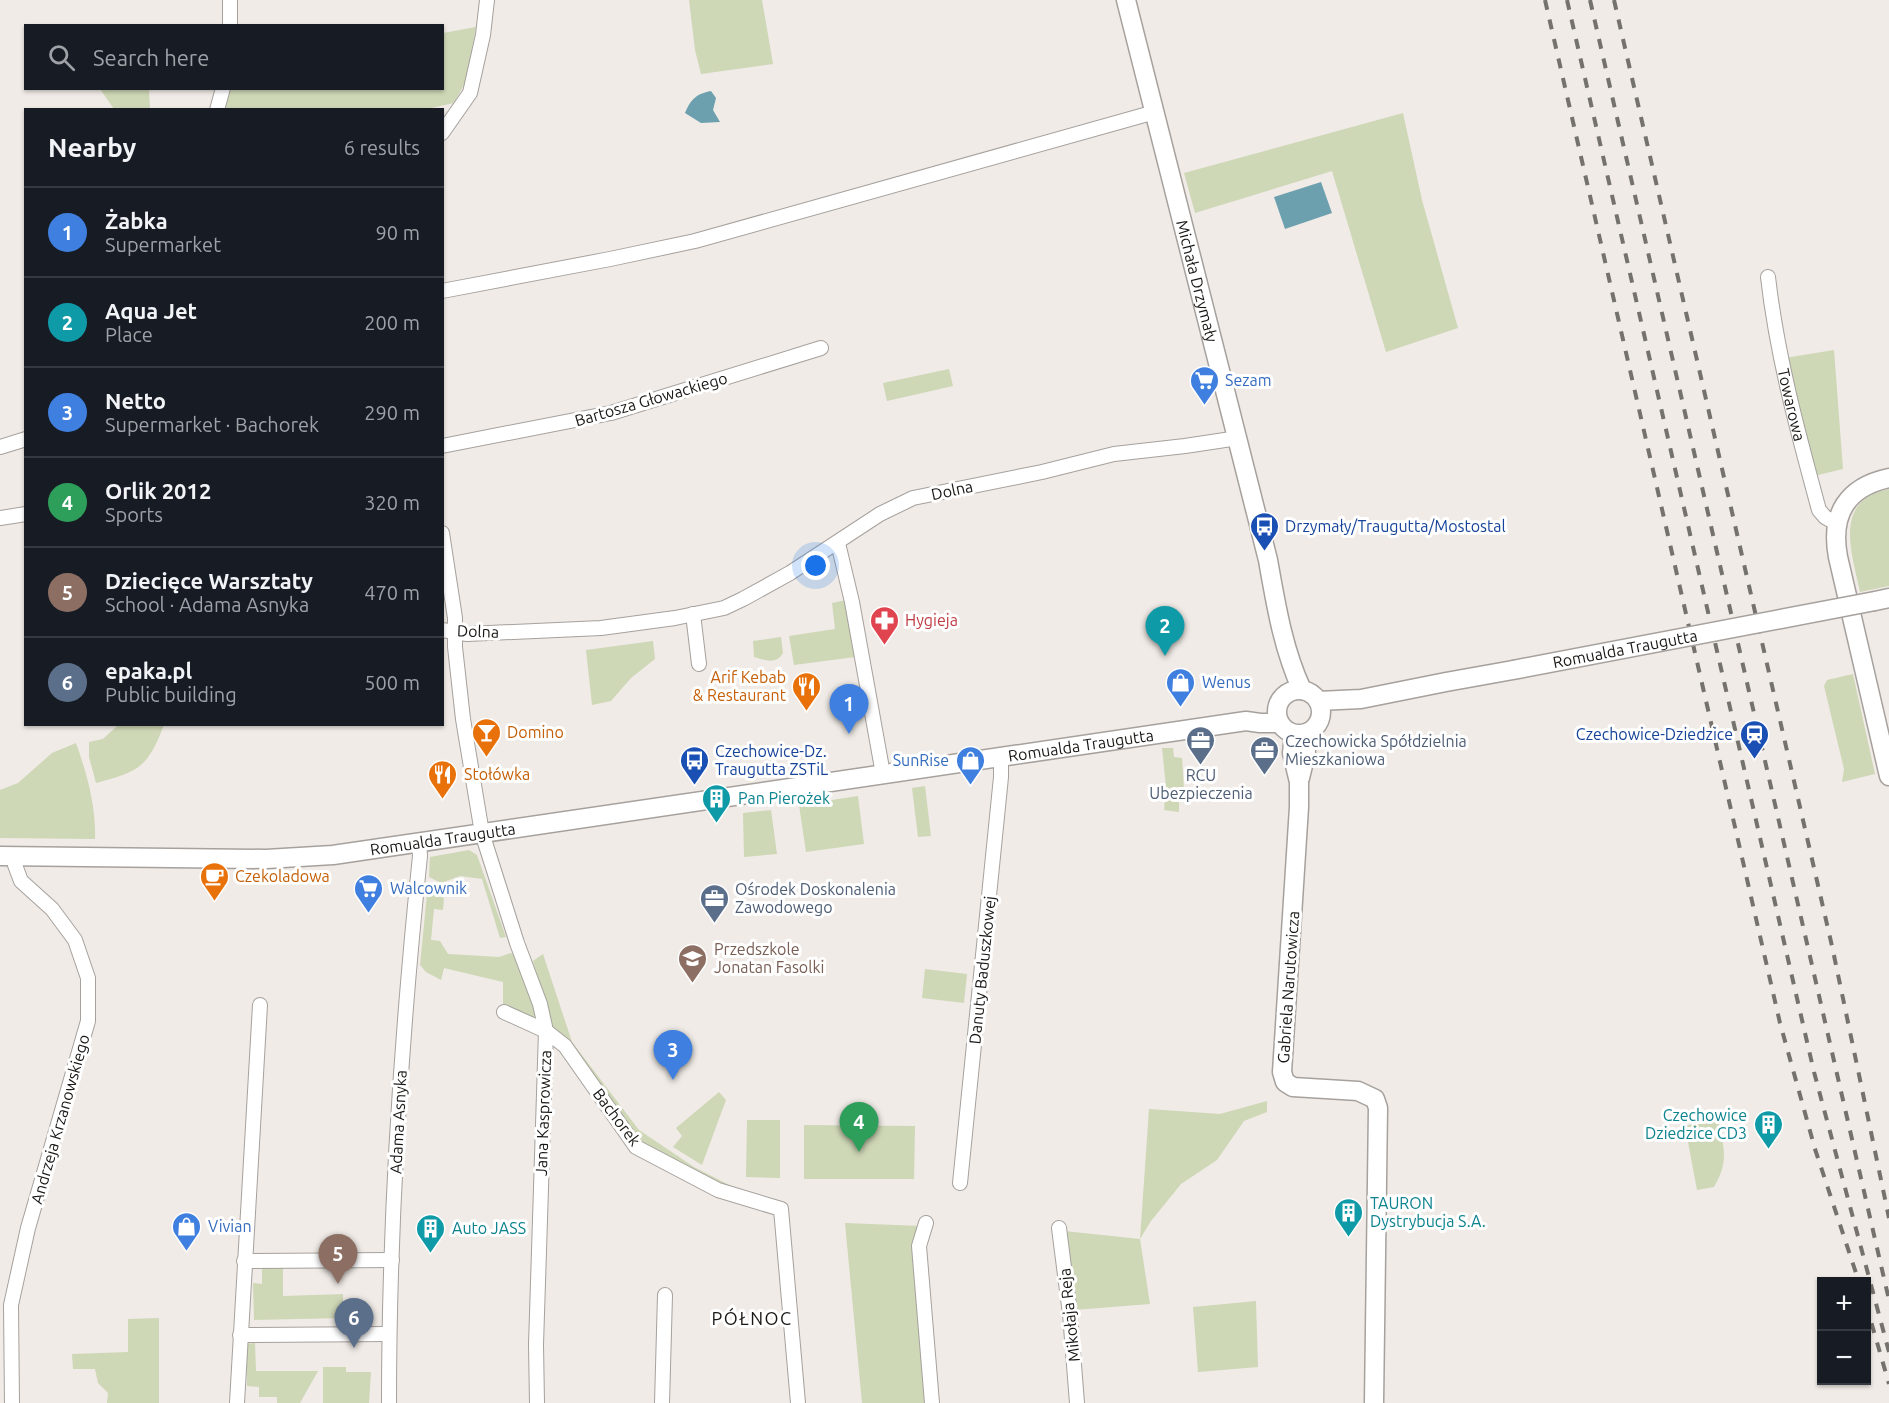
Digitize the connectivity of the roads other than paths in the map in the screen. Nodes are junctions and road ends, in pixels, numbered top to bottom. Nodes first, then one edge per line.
1 (230, 0) edge
2 (487, 0) edge
3 (1126, 0) edge
4 (230, 24) edge
5 (222, 90) edge
6 (218, 108) edge
7 (1155, 112) junction
8 (444, 130) edge
9 (1768, 277) dead end
10 (444, 291) edge
11 (821, 348) dead end
12 (1238, 438) junction
13 (24, 440) edge
14 (444, 446) edge
15 (0, 447) edge
16 (1889, 478) edge
17 (24, 514) edge
18 (0, 518) edge
19 (1837, 524) junction
20 (838, 543) junction
21 (444, 561) edge
22 (1882, 599) edge
23 (693, 614) junction
24 (449, 631) edge
25 (699, 664) dead end
26 (1286, 703) junction
27 (1319, 708) junction
28 (1300, 734) junction
29 (1001, 757) junction
30 (883, 774) junction
31 (1889, 776) edge
32 (482, 833) junction
33 (419, 842) junction
34 (7, 856) edge
35 (260, 1005) dead end
36 (504, 1012) dead end
37 (546, 1031) junction
38 (960, 1182) dead end
39 (926, 1222) dead end
40 (1059, 1228) dead end
41 (392, 1260) junction
42 (244, 1261) junction
43 (665, 1295) dead end
44 (389, 1334) junction
45 (240, 1335) junction
46 (12, 1403) edge
47 (237, 1403) edge
48 (390, 1403) edge
49 (537, 1403) edge
50 (663, 1403) edge
51 (798, 1403) edge
52 (932, 1403) edge
53 (1077, 1403) edge
54 (1374, 1403) edge

1 - 4 street
2 - 8 street
3 - 7 street, Michała Drzymały
5 - 6 street
7 - 10 street
7 - 12 street, Michała Drzymały
9 - 19 street, Towarowa
11 - 14 street, Bartosza Głowackiego
12 - 20 street, Dolna
12 - 26 street, Michała Drzymały
13 - 15 street
16 - 19 street
17 - 18 street
19 - 31 street
20 - 23 street, Dolna
20 - 30 street
21 - 24 street, Jana Kasprowicza
22 - 27 street, Romualda Traugutta, bridge
23 - 24 street, Dolna
23 - 25 street
24 - 32 street, Jana Kasprowicza
26 - 27 street
26 - 28 street
26 - 29 street, Romualda Traugutta
27 - 28 street
28 - 54 street, Gabriela Narutowicza
29 - 30 street, Romualda Traugutta
29 - 38 street, Danuty Baduszkowej
30 - 32 street, Romualda Traugutta
32 - 33 street, Romualda Traugutta
32 - 37 street, Jana Kasprowicza
33 - 34 street, Romualda Traugutta
33 - 41 street, Adama Asnyka
34 - 46 street, Andrzeja Krzanowskiego
35 - 42 street
36 - 37 street, Bachorek
37 - 49 street, Jana Kasprowicza
37 - 51 street, Bachorek
39 - 52 street
40 - 53 street, Mikołaja Reja
41 - 42 street
41 - 44 street, Adama Asnyka
42 - 45 street
43 - 50 street
44 - 45 street
44 - 48 street, Adama Asnyka
45 - 47 street

